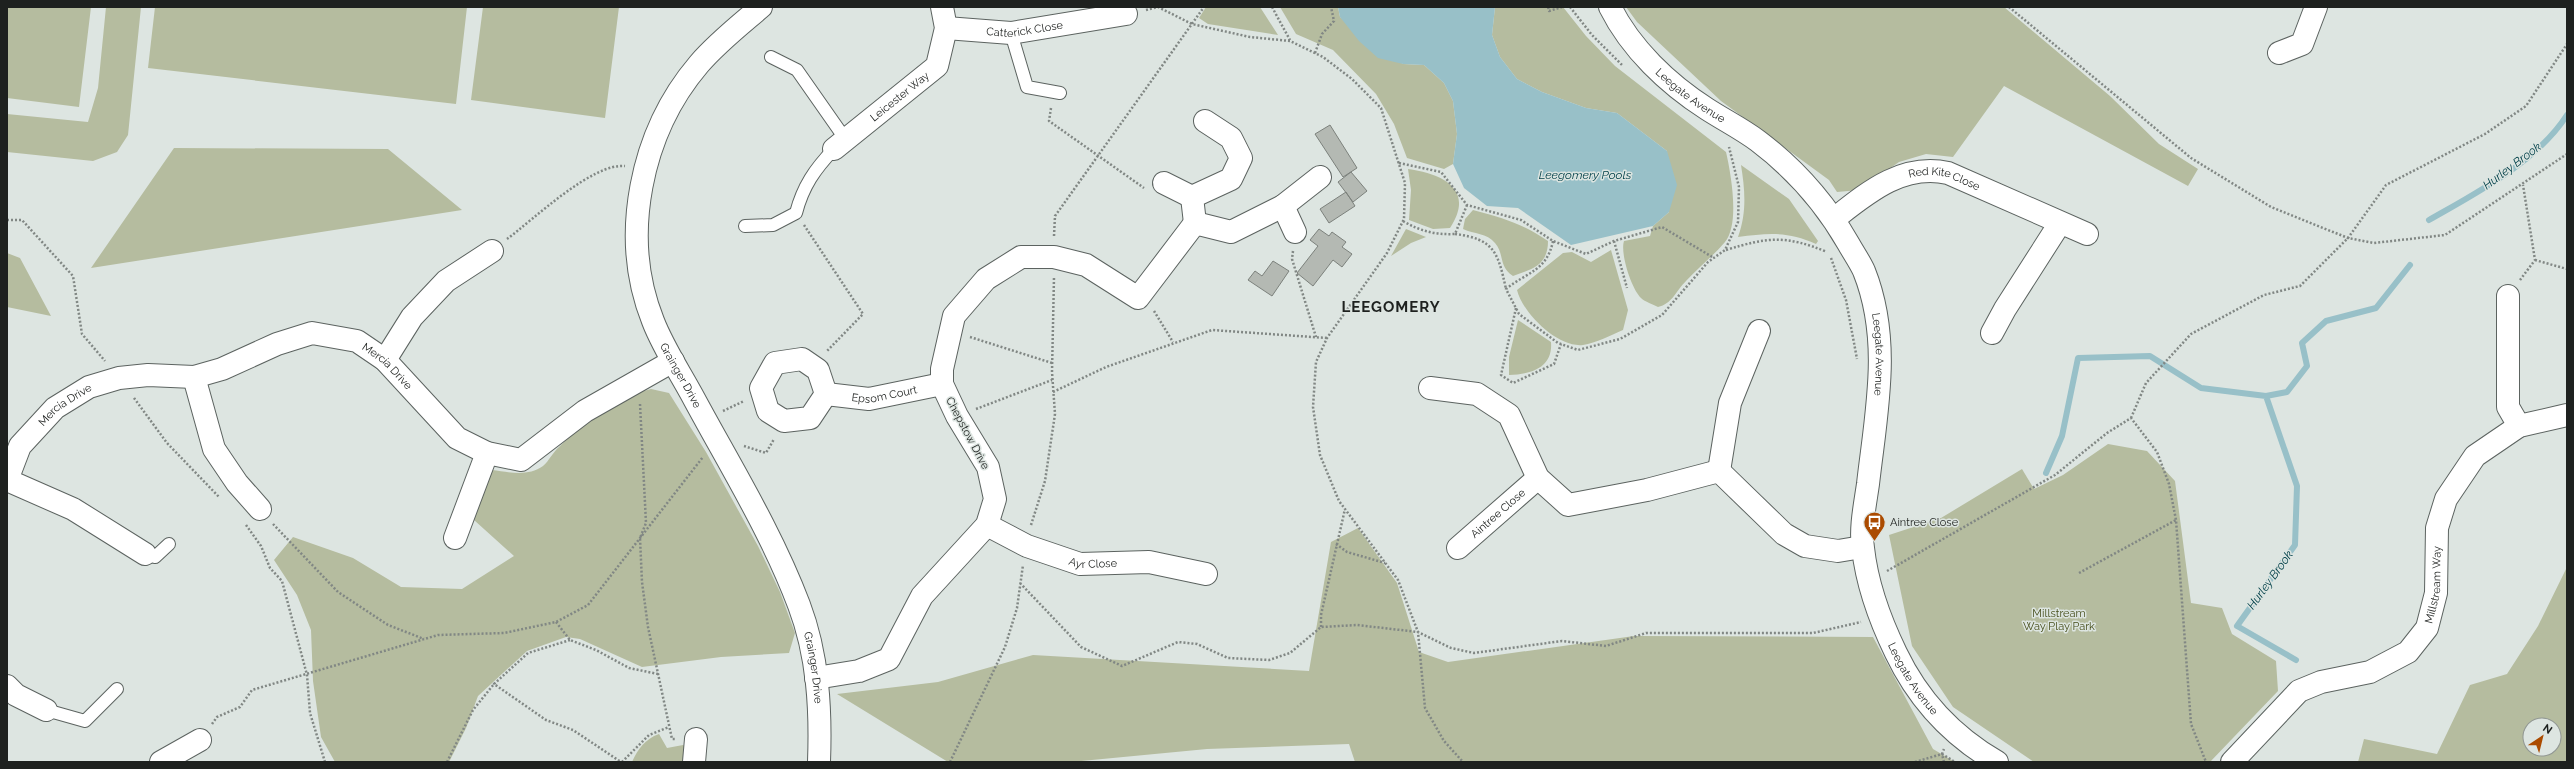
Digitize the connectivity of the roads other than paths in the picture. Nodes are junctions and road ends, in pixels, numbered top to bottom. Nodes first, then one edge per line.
1 (761, 7) edge
2 (942, 7) edge
3 (1610, 7) edge
4 (2316, 7) edge
5 (1101, 13) edge
6 (1126, 14) road end
7 (946, 28) junction
8 (1010, 33) junction
9 (2279, 53) dead end
10 (771, 57) dead end
11 (1056, 92) road end
12 (1205, 121) dead end
13 (840, 145) junction
14 (1320, 177) dead end
15 (1164, 183) road end
16 (1192, 197) junction
17 (1283, 206) junction
18 (1834, 219) junction
19 (1195, 223) junction
20 (2060, 223) junction
21 (746, 226) dead end
22 (1295, 232) road end
23 (2087, 234) dead end
24 (492, 251) road end
25 (2508, 296) road end
26 (1759, 331) dead end
27 (1992, 333) dead end
28 (385, 360) junction
29 (673, 361) junction
30 (194, 377) junction
31 (942, 384) junction
32 (1430, 388) dead end
33 (826, 394) junction
34 (2567, 415) edge
35 (2519, 426) junction
36 (13, 442) edge
37 (487, 453) junction
38 (1720, 471) junction
39 (1538, 478) junction
40 (7, 480) edge
41 (251, 515) road end
42 (986, 525) junction
43 (455, 538) dead end
44 (169, 544) dead end
45 (1862, 547) junction
46 (1458, 548) dead end
47 (145, 554) joint
48 (1206, 574) dead end
49 (816, 678) junction
50 (7, 686) edge
51 (117, 688) dead end
52 (46, 710) joint
53 (200, 740) road end
54 (696, 740) road end
55 (160, 762) edge
56 (694, 762) edge
57 (819, 762) edge
58 (1997, 762) edge
59 (2232, 762) edge

1 - 29 street, Grainger Drive
2 - 7 street, Leicester Way
3 - 18 street, Leegate Avenue
4 - 9 street
5 - 6 street, Catterick Close
5 - 8 street, Catterick Close
7 - 8 street, Catterick Close
7 - 13 street, Leicester Way
8 - 11 lane
10 - 13 lane
12 - 16 street
13 - 21 lane
14 - 17 street
15 - 16 street
16 - 19 street
17 - 19 street
17 - 22 street
18 - 20 street, Red Kite Close
18 - 45 street, Leegate Avenue
19 - 31 street, Chepstow Drive
20 - 23 street, Red Kite Close
20 - 27 street
24 - 28 street
25 - 35 street
26 - 38 street
28 - 30 street, Mercia Drive
28 - 37 street, Mercia Drive
29 - 37 street, Mercia Drive
29 - 49 street, Grainger Drive
30 - 36 street, Mercia Drive
30 - 41 street
31 - 33 street, Epsom Court
31 - 42 street, Chepstow Drive
32 - 39 street
33 - 33 street
34 - 35 street, Millstream Way
35 - 59 street, Millstream Way
36 - 40 street, Mercia Drive
37 - 43 street
38 - 39 street
38 - 45 street
39 - 46 street, Aintree Close
40 - 47 street
42 - 48 street, Ayr Close
42 - 49 street, Chepstow Drive
44 - 47 lane
45 - 58 street, Leegate Avenue
49 - 57 street, Grainger Drive
50 - 52 street
51 - 52 lane
53 - 55 street
54 - 56 street

